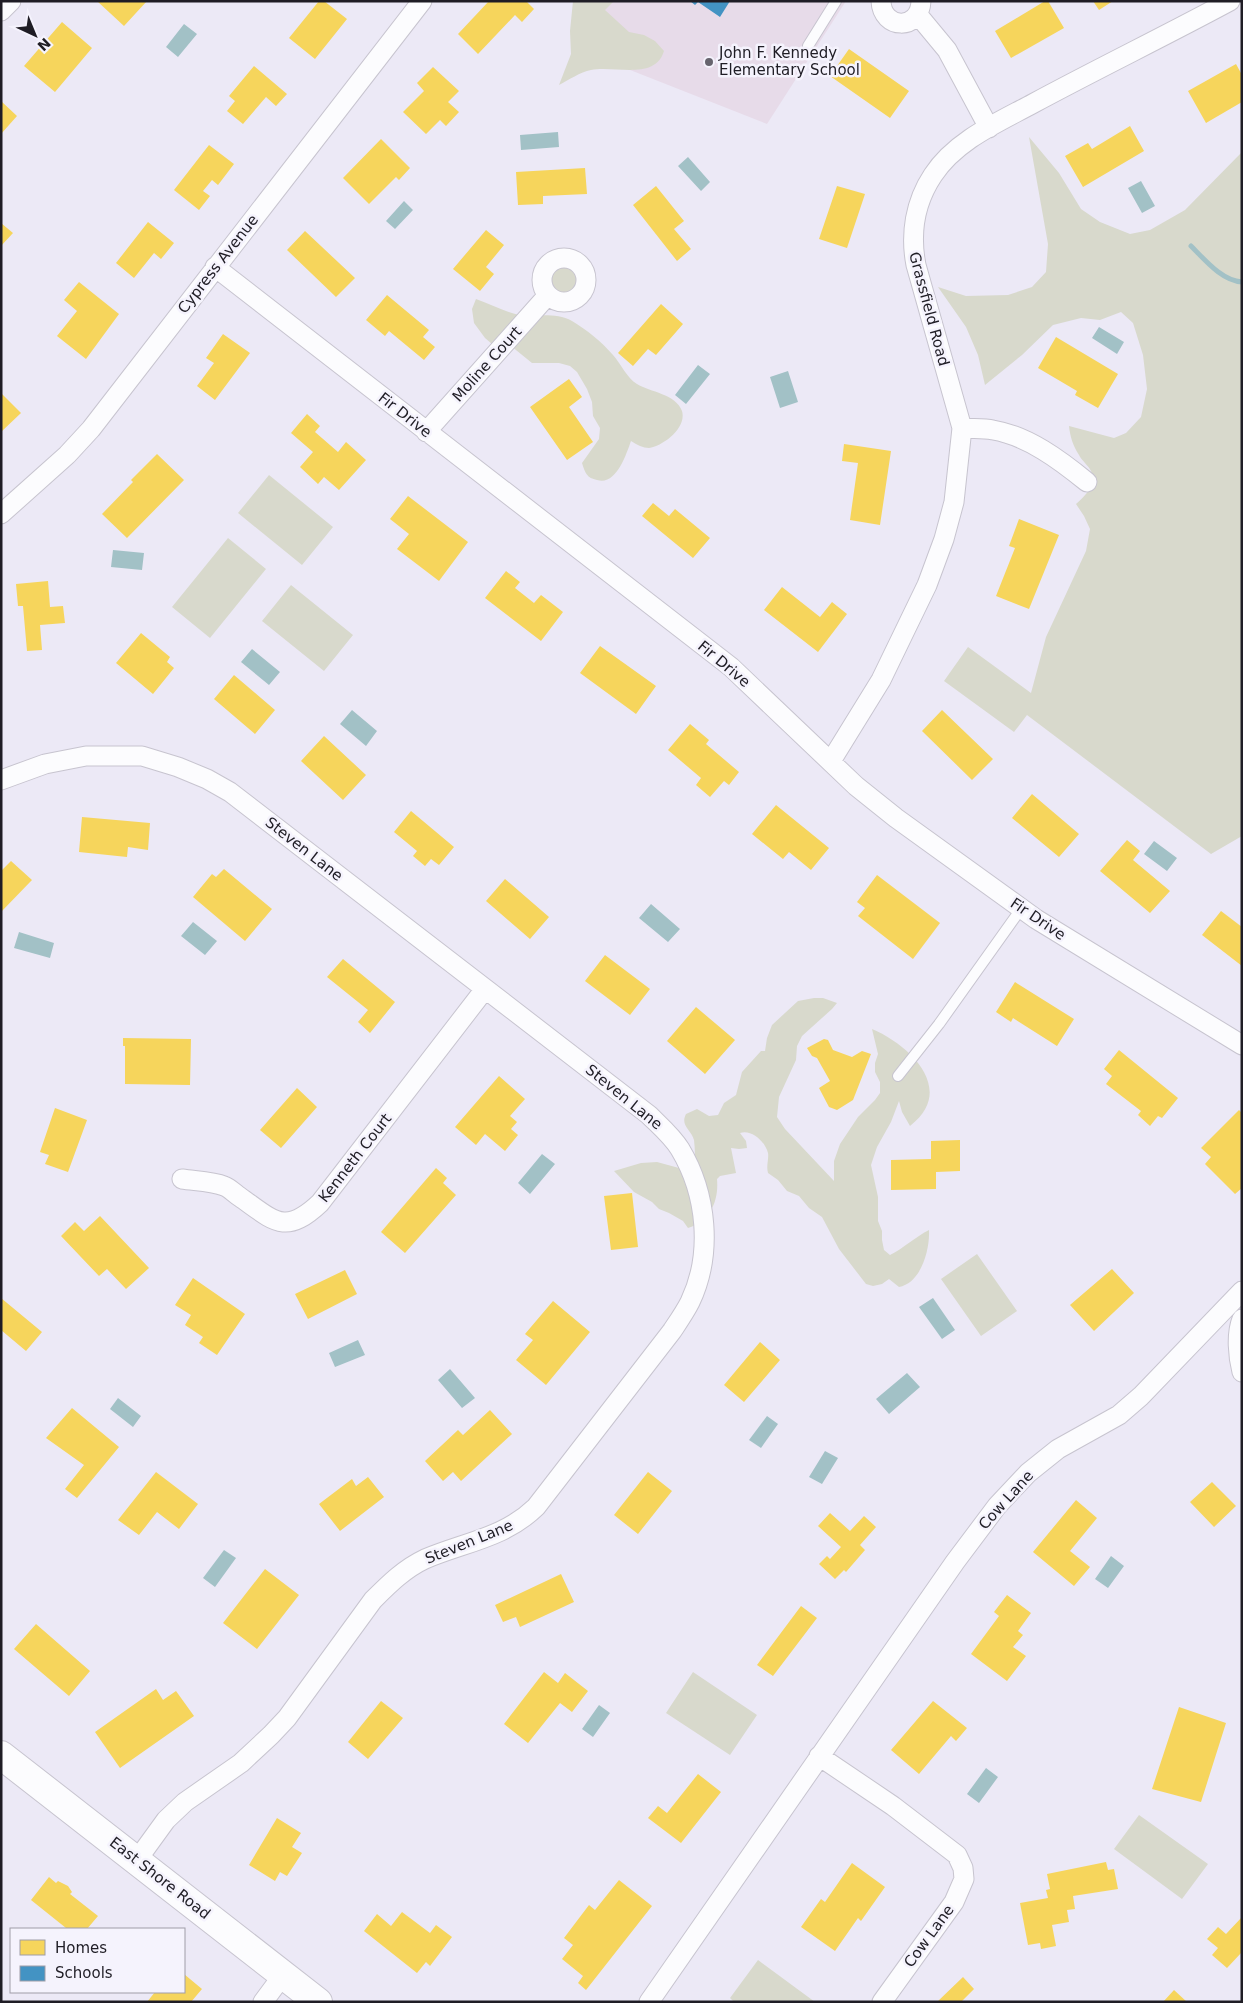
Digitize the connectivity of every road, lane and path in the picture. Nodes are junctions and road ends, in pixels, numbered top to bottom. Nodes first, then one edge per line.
1 (11, 1) edge
2 (422, 1) edge
3 (836, 1) edge
4 (882, 1) edge
5 (1220, 3) edge
6 (920, 8) edge
7 (1, 12) edge
8 (808, 46) dead end
9 (989, 128) junction
10 (215, 268) junction
11 (548, 296) dead end
12 (962, 428) junction
13 (426, 432) junction
14 (1087, 482) dead end
15 (1, 514) edge
16 (831, 761) junction
17 (1, 780) edge
18 (1021, 909) junction
19 (485, 988) junction
20 (1242, 1045) edge
21 (898, 1076) dead end
22 (182, 1179) dead end
23 (1242, 1291) edge
24 (1242, 1319) edge
25 (1242, 1372) edge
26 (1, 1755) edge
27 (819, 1756) junction
28 (136, 1860) junction
29 (283, 1975) junction
30 (263, 2002) edge
31 (318, 2002) edge
32 (649, 2002) edge
33 (882, 2002) edge

1 - 7 street
2 - 10 street, Cypress Avenue
3 - 8 lane
4 - 6 street
5 - 9 street, Grassfield Road
6 - 9 street
9 - 12 street, Grassfield Road
10 - 13 street, Fir Drive
10 - 15 street, Cypress Avenue
11 - 13 street, Moline Court
12 - 14 street
12 - 16 street, Grassfield Road
13 - 16 street, Fir Drive
16 - 18 street, Fir Drive
17 - 19 street, Steven Lane
18 - 20 street, Fir Drive
18 - 21 lane
19 - 22 street, Kenneth Court
19 - 28 street, Steven Lane
23 - 27 street, Cow Lane
24 - 25 street
26 - 28 main road, East Shore Road
27 - 32 street, Cow Lane
27 - 33 street, Cow Lane
28 - 29 main road, East Shore Road
29 - 30 street
29 - 31 main road, East Shore Road

